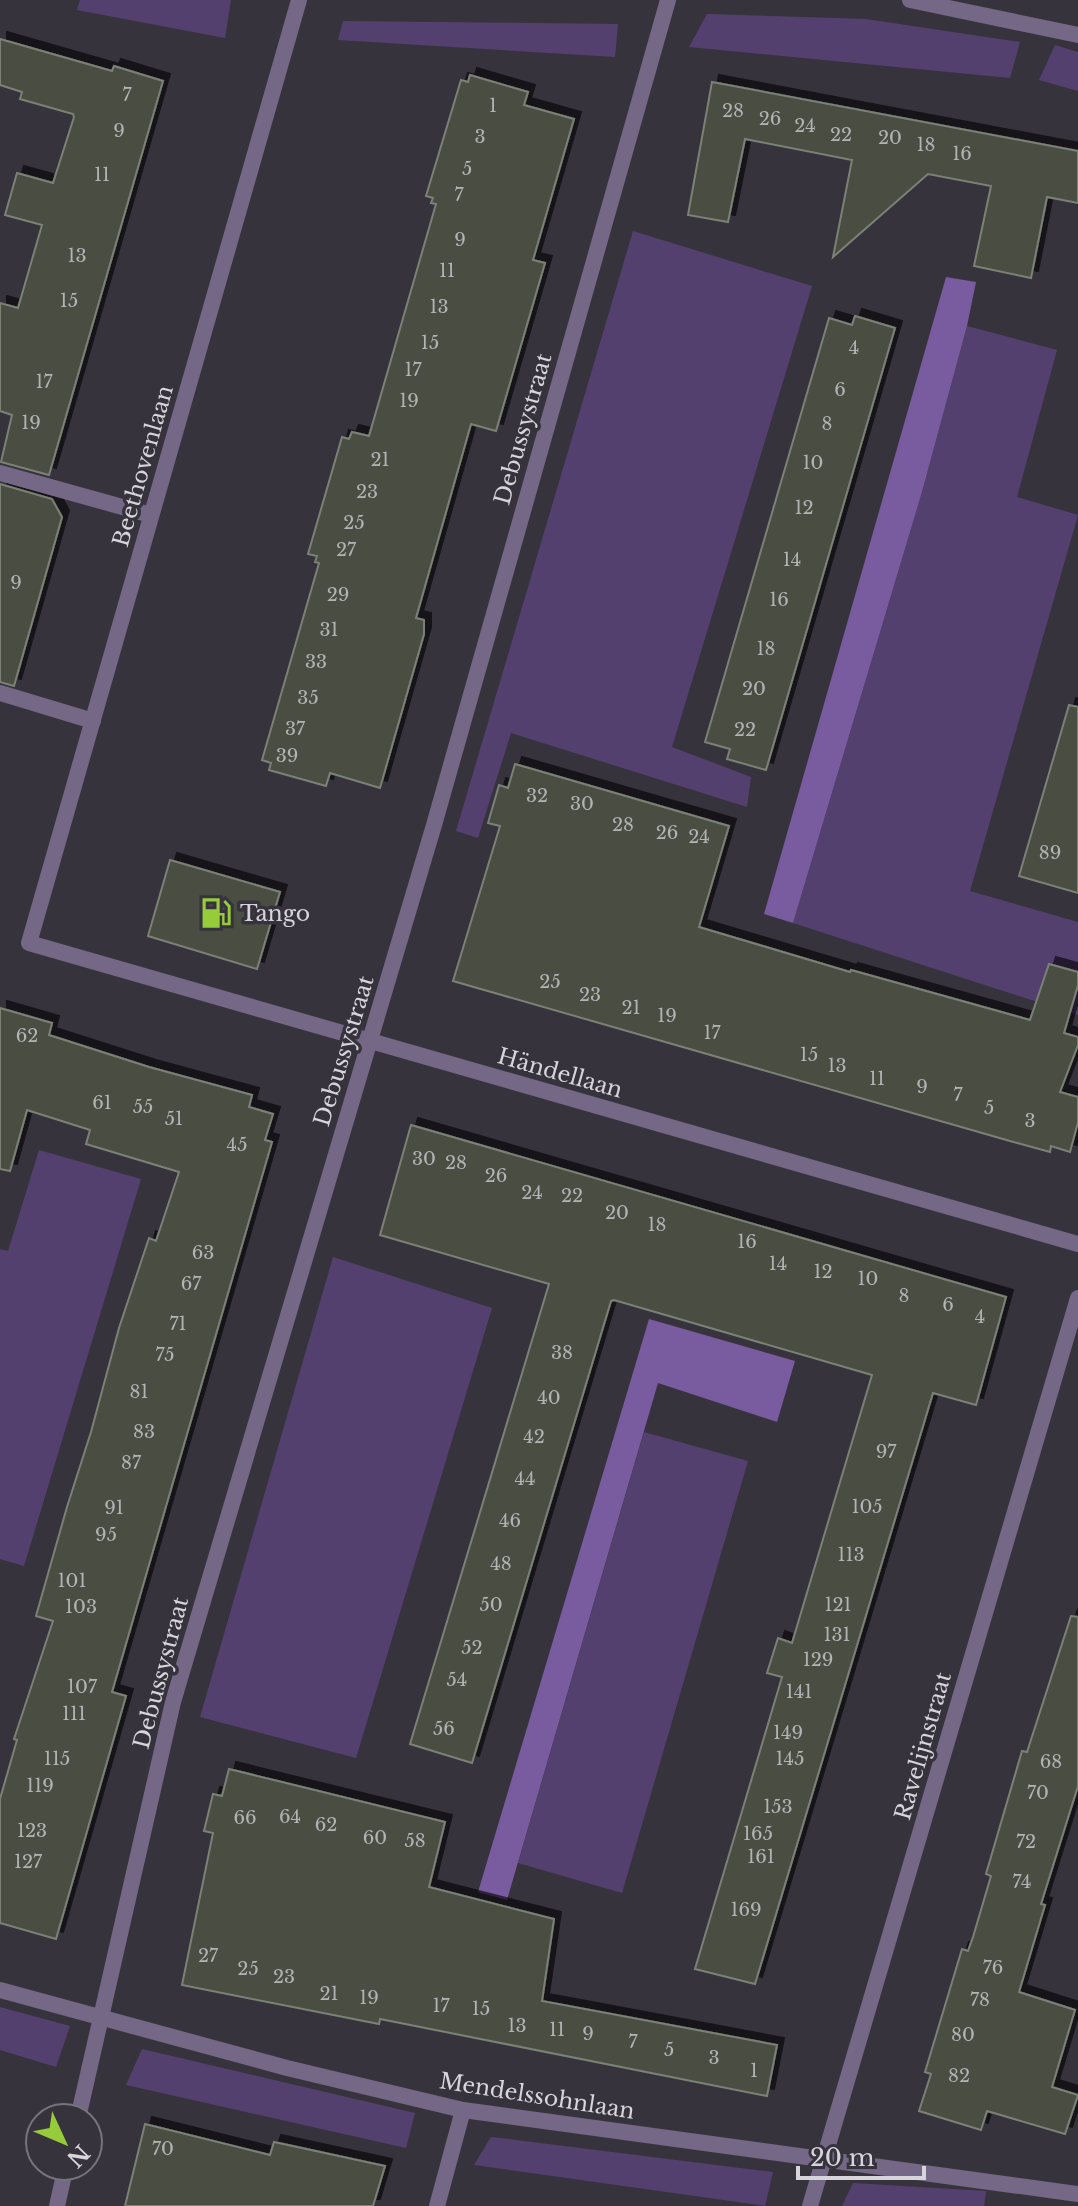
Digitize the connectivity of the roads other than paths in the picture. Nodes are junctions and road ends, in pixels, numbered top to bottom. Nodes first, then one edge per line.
1 (299, 0) edge
2 (668, 0) edge
3 (910, 0) edge
4 (1078, 35) edge
5 (0, 473) edge
6 (151, 515) junction
7 (0, 693) edge
8 (93, 721) junction
9 (29, 943) joint
10 (371, 1042) junction
11 (1078, 1244) edge
12 (1078, 1298) edge
13 (0, 1990) edge
14 (101, 2019) junction
15 (82, 2102) edge
16 (463, 2110) junction
17 (824, 2160) junction
18 (62, 2182) edge
19 (1078, 2194) edge
20 (57, 2206) edge
21 (437, 2206) edge
22 (810, 2206) edge

1 - 6 street, Beethovenlaan
2 - 10 street, Debussystraat
3 - 4 street
5 - 6 street
6 - 8 street, Beethovenlaan
7 - 8 street
8 - 9 street, Beethovenlaan
9 - 10 street, Händellaan
10 - 11 street, Händellaan
10 - 14 street, Debussystraat
12 - 17 street, Ravelijnstraat
13 - 14 street, Mendelssohnlaan
14 - 15 street, Debussystraat
14 - 16 street, Mendelssohnlaan
16 - 17 street, Mendelssohnlaan
16 - 21 street
17 - 19 street, Mendelssohnlaan
17 - 22 street, Ravelijnstraat
18 - 20 street

